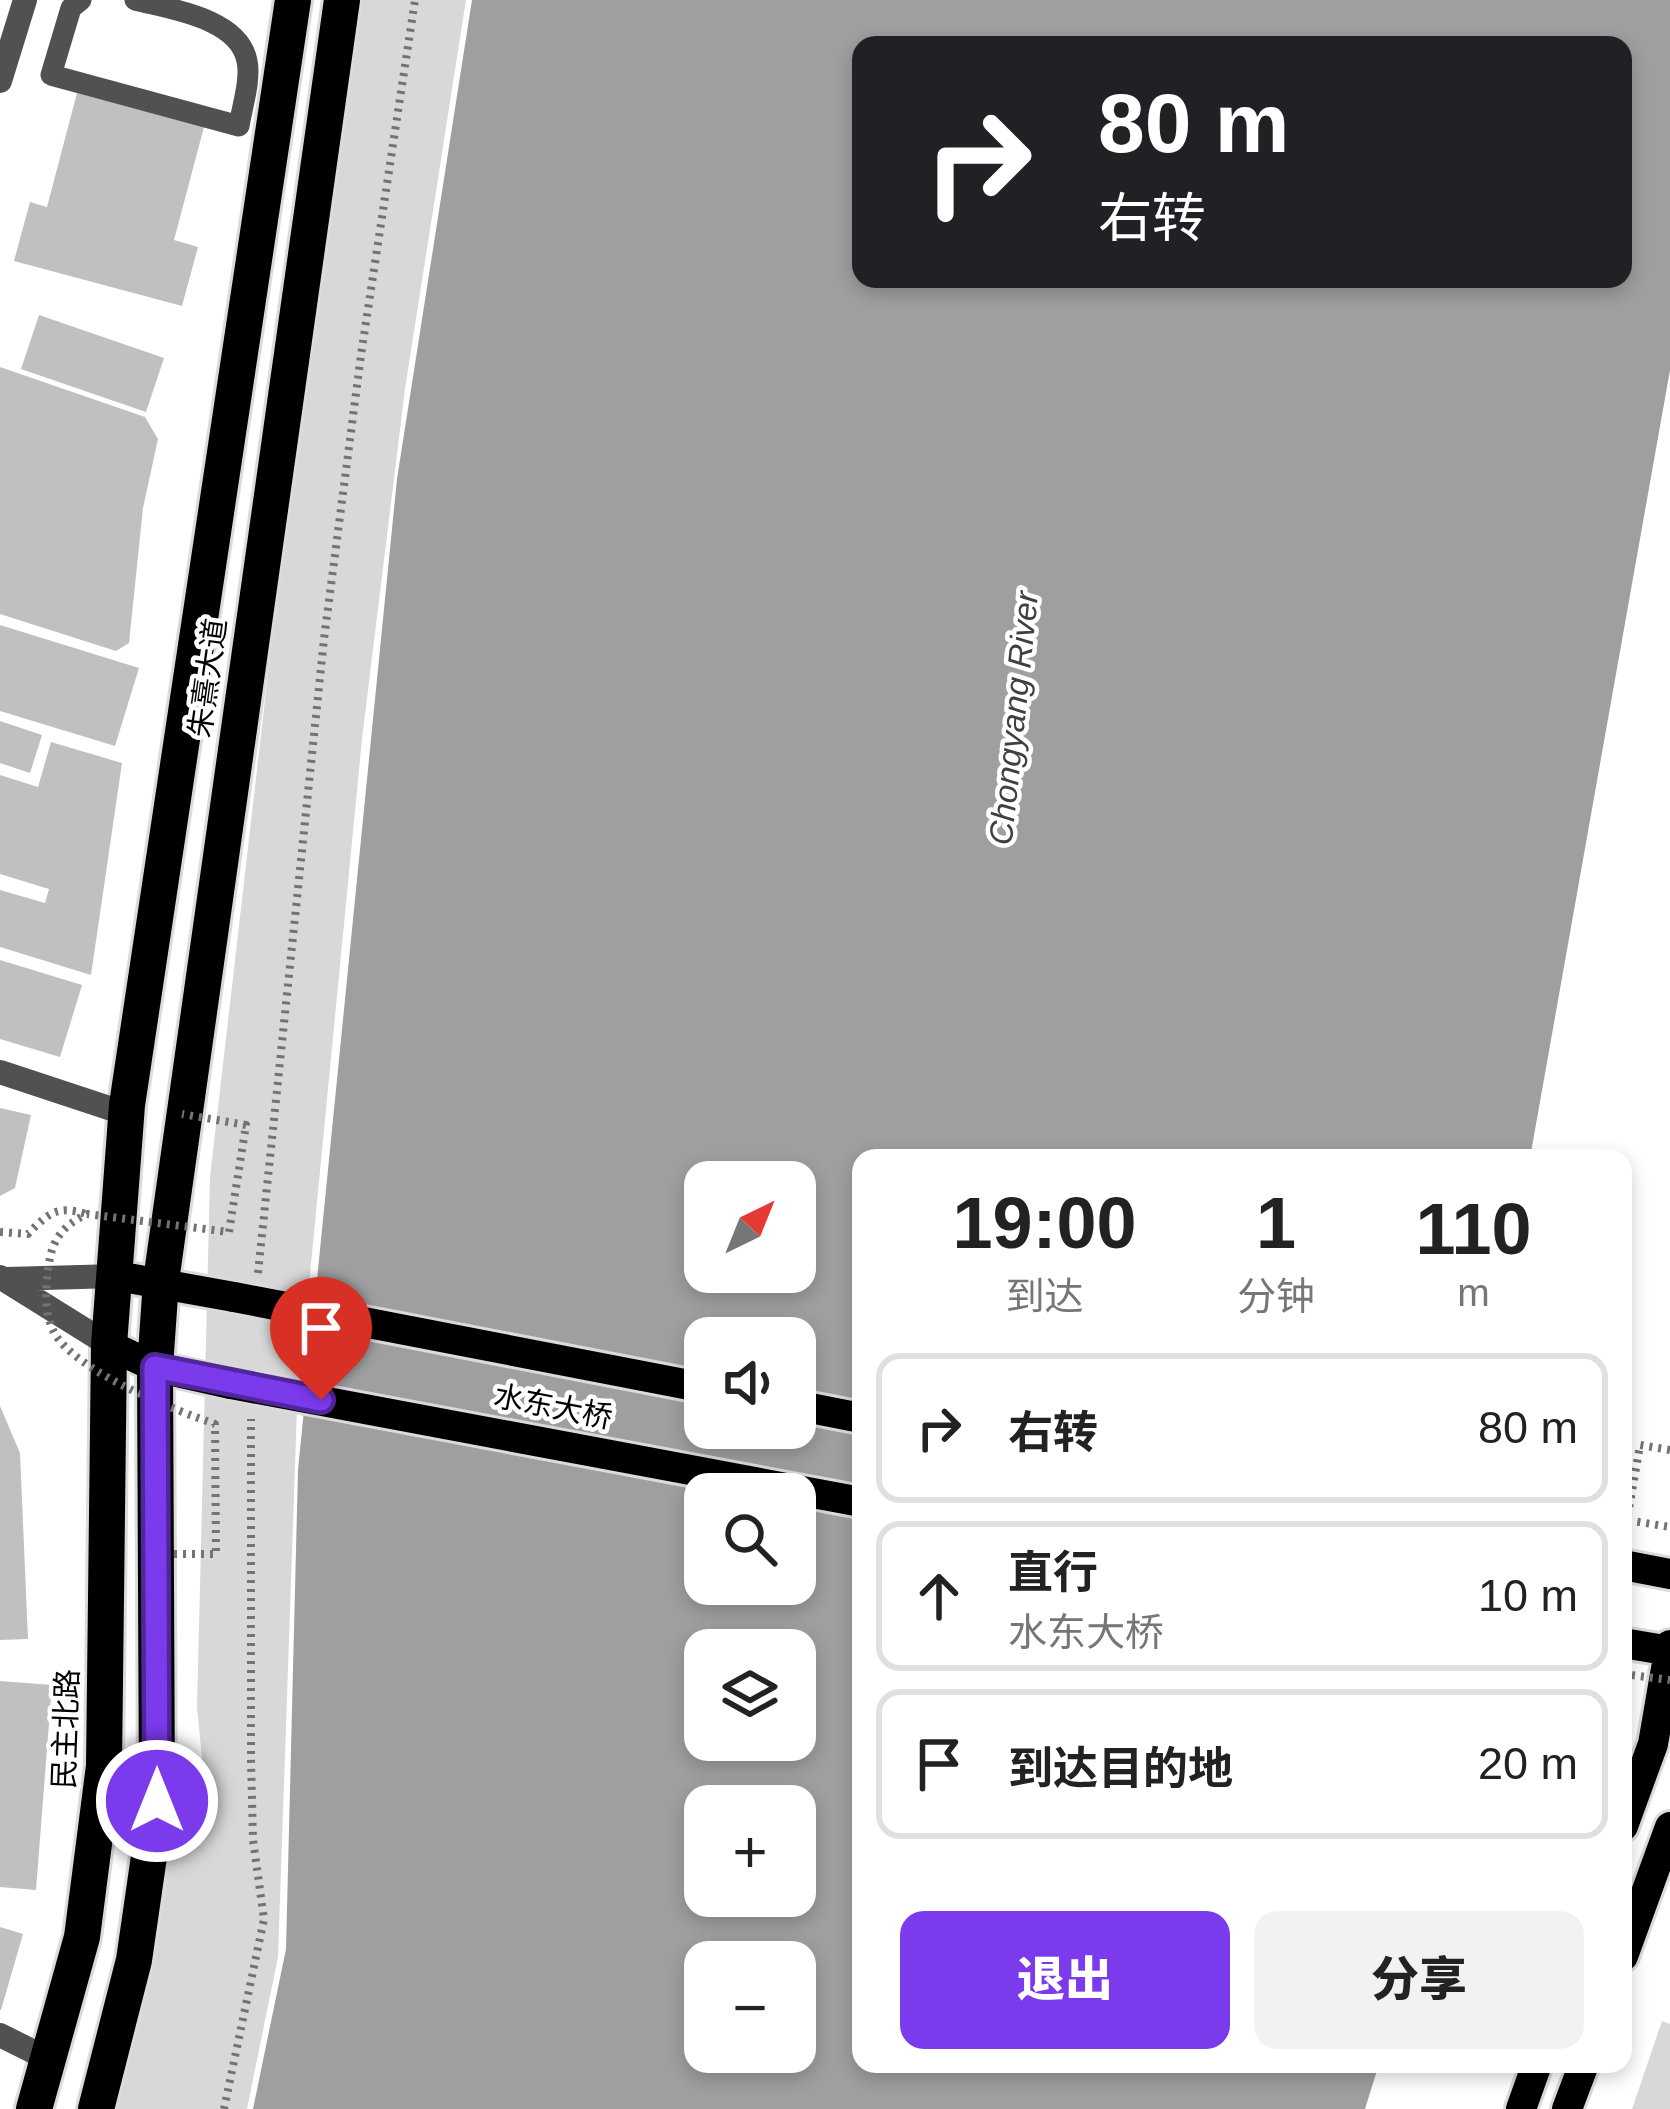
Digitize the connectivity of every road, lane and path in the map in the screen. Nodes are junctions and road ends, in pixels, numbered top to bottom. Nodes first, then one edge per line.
1 (25, 0) edge
2 (81, 0) edge
3 (293, 0) edge
4 (342, 0) edge
5 (415, 0) edge
6 (149, 2) edge
7 (0, 81) edge
8 (0, 1072) edge
9 (127, 1114) junction
10 (182, 1114) junction
11 (87, 1214) junction
12 (0, 1232) edge
13 (258, 1275) dead end
14 (117, 1276) junction
15 (3, 1278) edge
16 (160, 1281) junction
17 (109, 1345) junction
18 (155, 1367) junction
19 (684, 1384) edge
20 (816, 1409) edge
21 (251, 1413) dead end
22 (852, 1416) edge
23 (1670, 1450) edge
24 (1632, 1495) edge
25 (852, 1500) edge
26 (1632, 1521) edge
27 (1670, 1527) edge
28 (156, 1554) junction
29 (1632, 1566) edge
30 (1670, 1574) edge
31 (1632, 1644) edge
32 (1670, 1649) edge
33 (1632, 1675) edge
34 (1670, 1680) edge
35 (1632, 1800) edge
36 (1670, 1827) edge
37 (1632, 1931) edge
38 (0, 2035) edge
39 (48, 2059) junction
40 (1534, 2073) edge
41 (1581, 2073) edge
42 (34, 2109) edge
43 (96, 2109) edge
44 (224, 2109) edge
45 (1521, 2109) edge
46 (1567, 2109) edge

1 - 7 street
2 - 6 lane
3 - 9 highway, 朱熹大道
4 - 10 highway, 朱熹大道
5 - 13 path
8 - 9 street
9 - 14 highway, 朱熹大道
10 - 11 path, bridge
10 - 16 highway, 朱熹大道
11 - 12 path
11 - 28 path, bridge
14 - 15 street
14 - 16 main road, 水东大桥
14 - 17 highway, 朱熹大道
15 - 17 street
16 - 18 highway, 朱熹大道
16 - 19 main road, 水东大桥, bridge
17 - 18 main road, 水东大桥
17 - 39 highway, 民主北路
18 - 25 main road, 水东大桥, bridge
18 - 28 highway
20 - 22 main road
21 - 44 path
23 - 24 path
26 - 27 path
28 - 43 highway
29 - 30 main road
31 - 32 main road
32 - 35 main road
33 - 34 path, bridge
36 - 37 main road
38 - 39 street
39 - 42 highway, 民主北路
40 - 45 main road
41 - 46 main road

